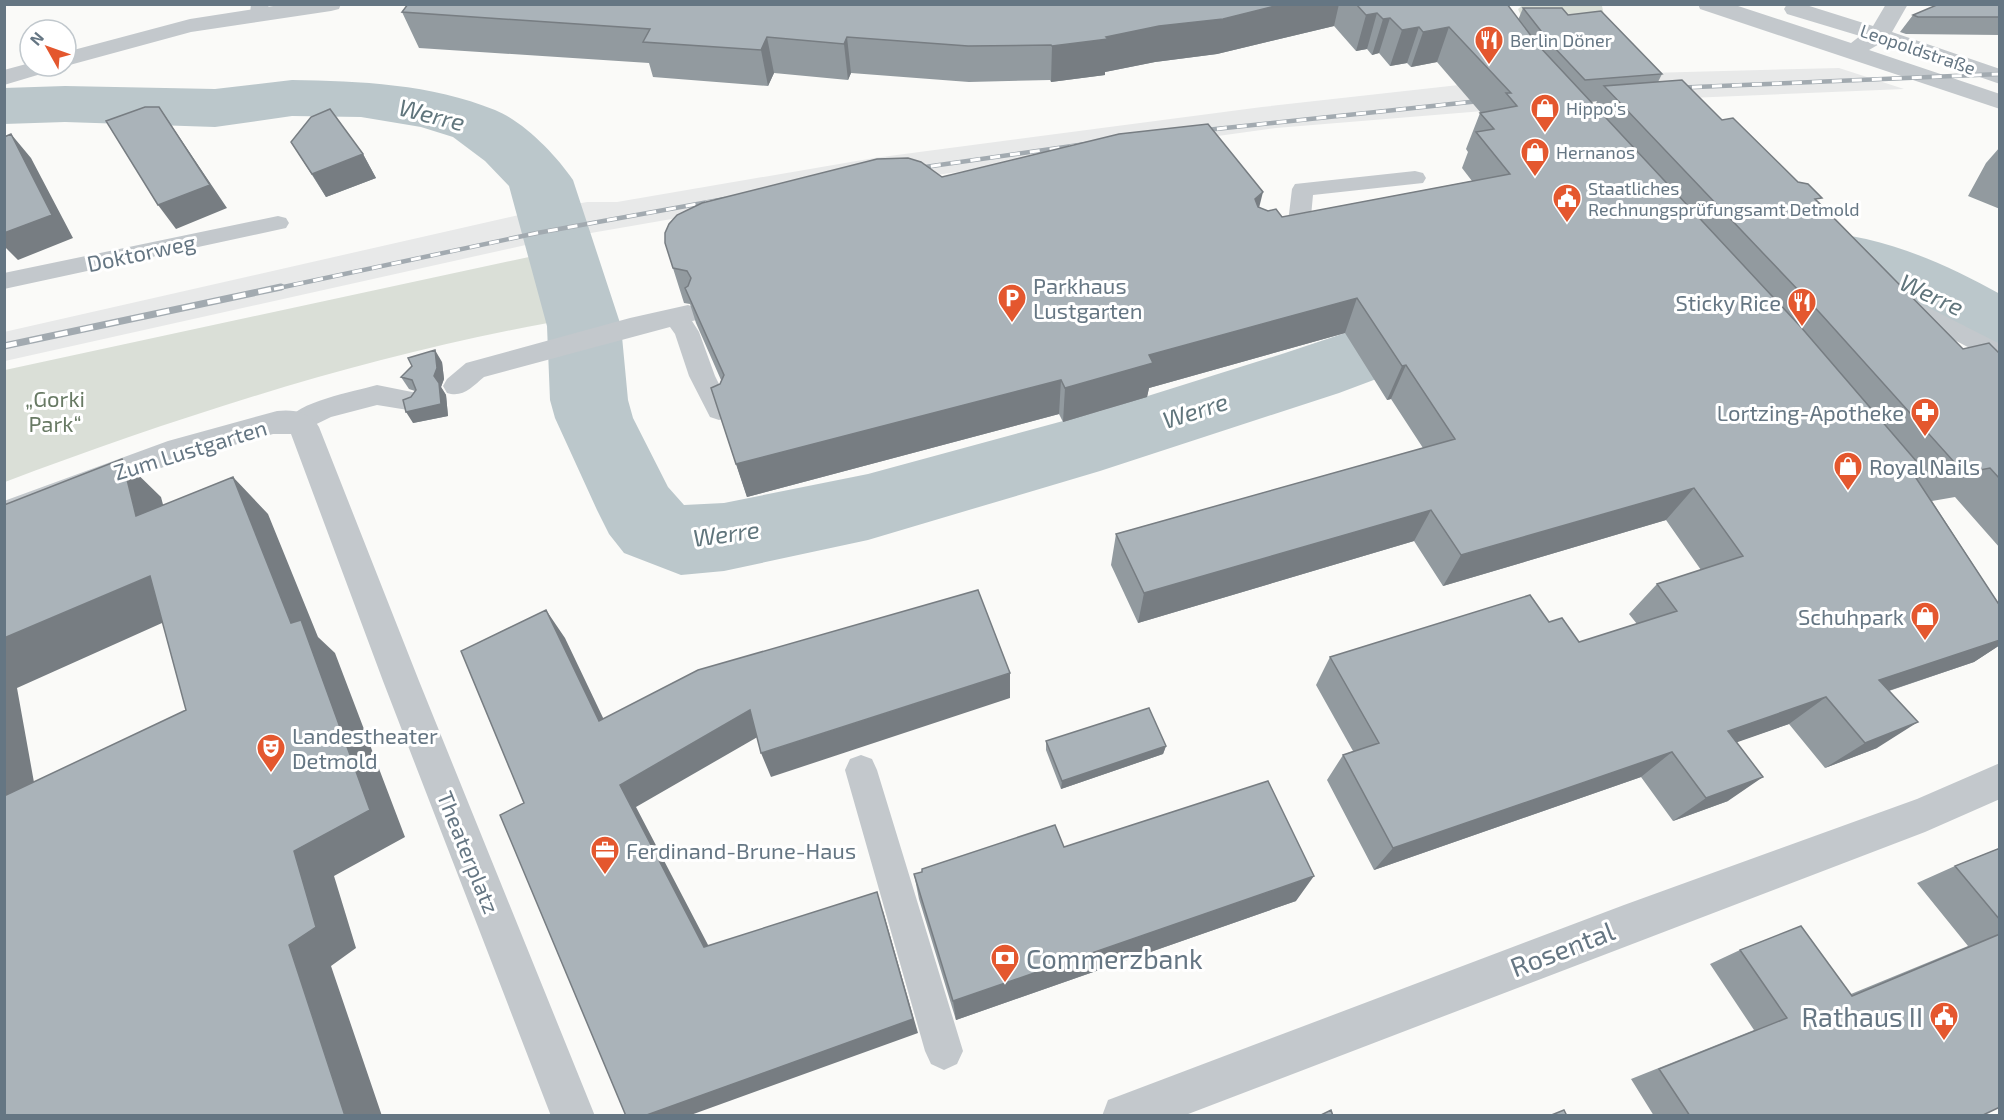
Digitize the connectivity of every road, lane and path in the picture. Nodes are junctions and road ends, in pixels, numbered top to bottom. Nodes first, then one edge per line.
1 (331, 4) edge
2 (1708, 4) edge
3 (1779, 4) edge
4 (1896, 4) edge
5 (260, 9) edge
6 (1842, 13) edge
7 (1879, 35) junction
8 (1845, 48) junction
9 (78, 56) edge
10 (2000, 77) edge
11 (2000, 102) edge
12 (1415, 178) dead end
13 (278, 223) dead end
14 (1260, 236) edge
15 (4, 280) edge
16 (1894, 298) edge
17 (2000, 355) edge
18 (459, 374) dead end
19 (406, 388) edge
20 (718, 410) edge
21 (298, 423) junction
22 (4, 514) edge
23 (861, 770) dead end
24 (2000, 780) edge
25 (944, 1051) dead end
26 (573, 1116) edge
27 (1124, 1116) edge

1 - 5 street
2 - 8 street, Leopoldstraße
3 - 6 street, Leopoldstraße
4 - 7 street
5 - 9 street
6 - 7 street, Leopoldstraße
6 - 8 street
7 - 8 street
7 - 10 street, Leopoldstraße
8 - 11 street, Leopoldstraße
12 - 14 lane
13 - 15 lane, Doktorweg
16 - 17 lane
18 - 20 lane
19 - 21 lane, Zum Lustgarten
21 - 22 street, Zum Lustgarten
21 - 26 street, Theaterplatz
23 - 25 lane
24 - 27 street, Rosental

